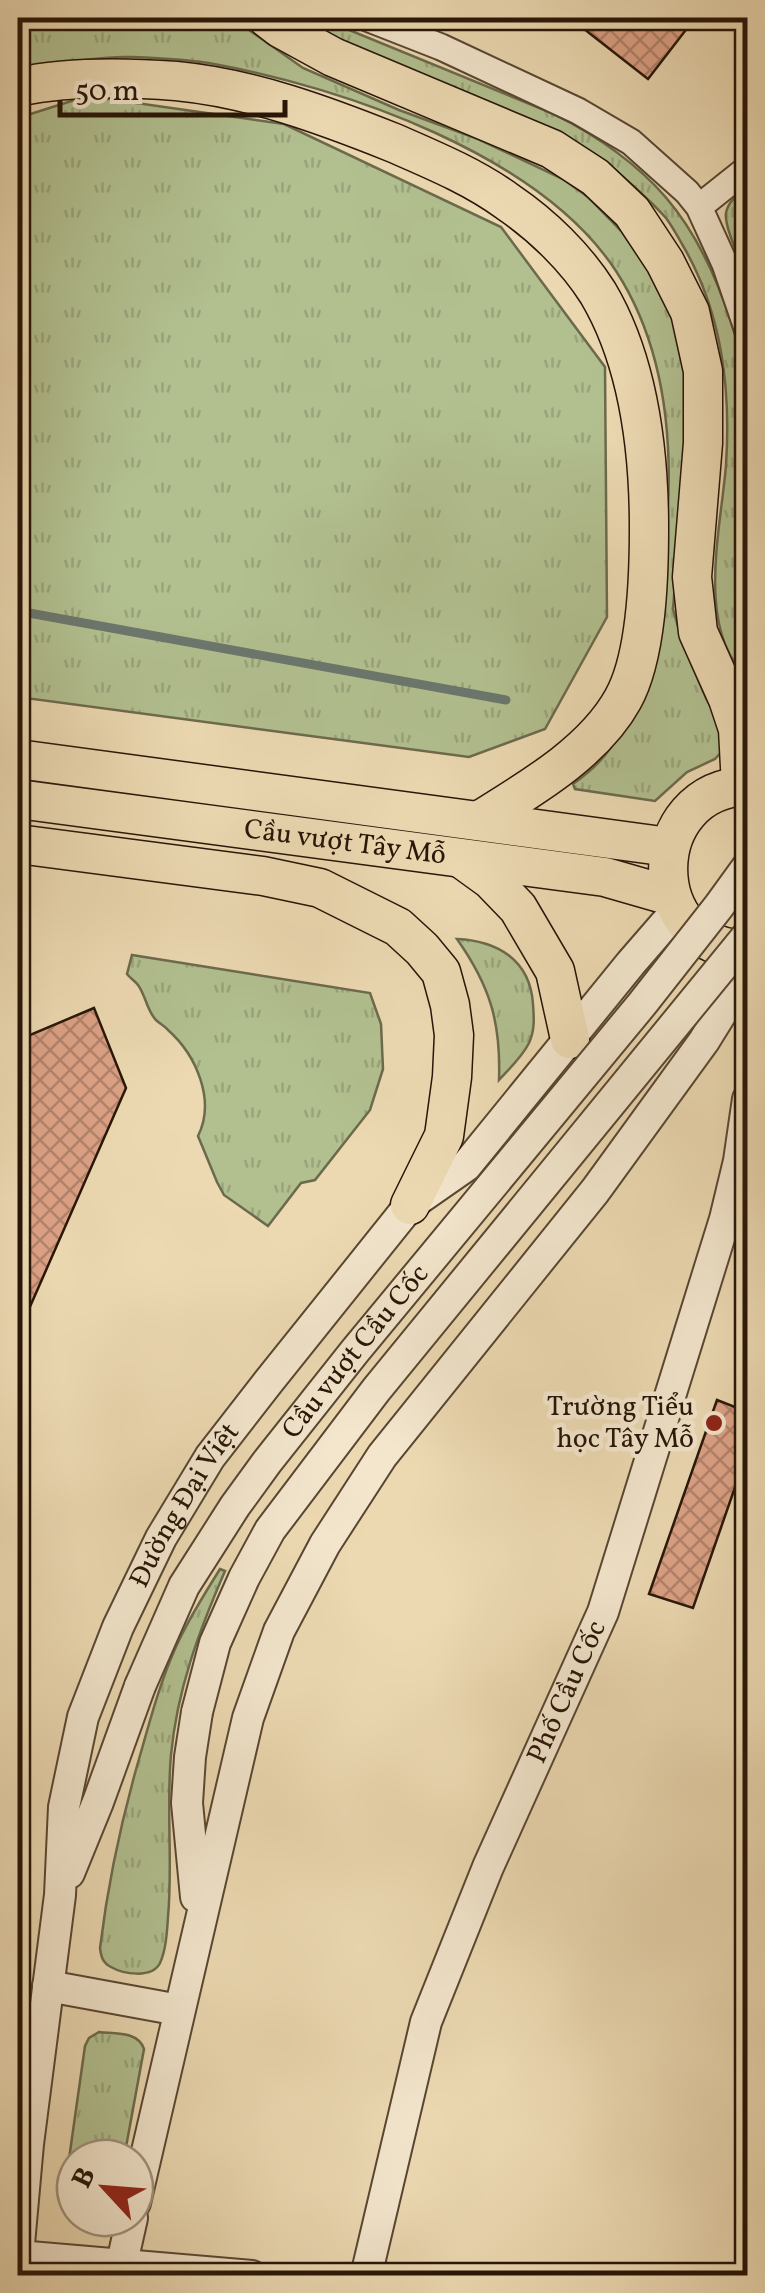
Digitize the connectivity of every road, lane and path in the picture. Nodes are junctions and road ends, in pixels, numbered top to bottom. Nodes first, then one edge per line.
1 (267, 18) edge
2 (367, 18) edge
3 (18, 87) edge
4 (748, 168) edge
5 (699, 208) junction
6 (748, 331) edge
7 (18, 758) edge
8 (744, 786) edge
9 (18, 800) edge
10 (480, 820) junction
11 (18, 844) edge
12 (669, 847) junction
13 (462, 858) junction
14 (748, 866) edge
15 (674, 903) junction
16 (748, 935) edge
17 (748, 950) edge
18 (748, 970) edge
19 (570, 1039) junction
20 (748, 1099) edge
21 (410, 1205) junction
22 (60, 1894) junction
23 (199, 1925) junction
24 (48, 1986) junction
25 (179, 2010) junction
26 (150, 2138) edge
27 (127, 2238) edge
28 (18, 2256) edge
29 (120, 2271) edge
30 (252, 2276) edge
31 (366, 2276) edge

1 - 8 main road
2 - 5 street
3 - 10 main road
4 - 5 street
5 - 6 street
7 - 10 main road, Cầu vượt Tây Mỗ
8 - 12 main road
9 - 13 main road, Cầu vượt Tây Mỗ
10 - 12 main road, Cầu vượt Tây Mỗ
11 - 21 main road
12 - 15 main road
13 - 15 main road, Cầu vượt Tây Mỗ
13 - 19 main road
14 - 22 street, Cầu vượt Cầu Cốc, bridge
15 - 17 main road
15 - 19 street, Đường Đại Việt
16 - 23 street, Cầu vượt Cầu Cốc, bridge
18 - 23 street
19 - 21 street, Đường Đại Việt
20 - 31 street, Phố Cầu Cốc
21 - 22 street, Đường Đại Việt
22 - 24 street, Đường Đại Việt
23 - 25 street
24 - 25 street
24 - 28 street, Đường Đại Việt
25 - 26 street
27 - 29 street
28 - 29 street
29 - 30 street

